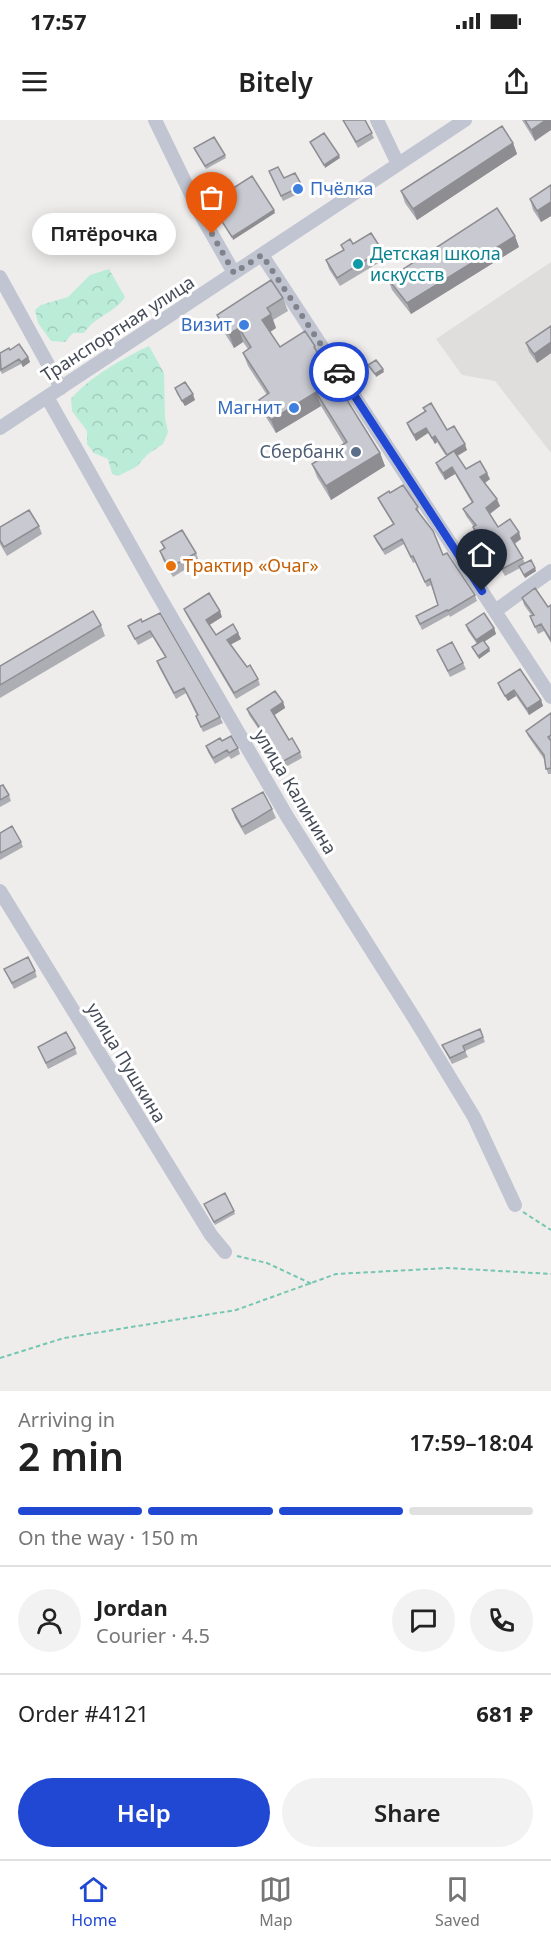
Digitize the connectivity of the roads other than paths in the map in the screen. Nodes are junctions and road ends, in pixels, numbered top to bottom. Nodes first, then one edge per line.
1 (155, 120) edge
2 (377, 120) edge
3 (465, 120) edge
4 (398, 164) junction
5 (262, 255) junction
6 (234, 273) junction
7 (0, 277) edge
8 (61, 388) junction
9 (47, 397) junction
10 (0, 428) edge
11 (551, 571) edge
12 (495, 611) junction
13 (551, 697) edge
14 (0, 891) edge
15 (515, 1204) road end
16 (225, 1252) road end

1 - 6 street
2 - 4 street
3 - 4 street, Транспортная улица
4 - 5 street, Транспортная улица
5 - 6 street, Транспортная улица
5 - 12 street
6 - 8 street, Транспортная улица
7 - 8 street
8 - 9 street, Транспортная улица
9 - 10 street, Транспортная улица
9 - 15 street, улица Калинина
11 - 12 street
12 - 13 street
14 - 16 street, улица Пушкина

